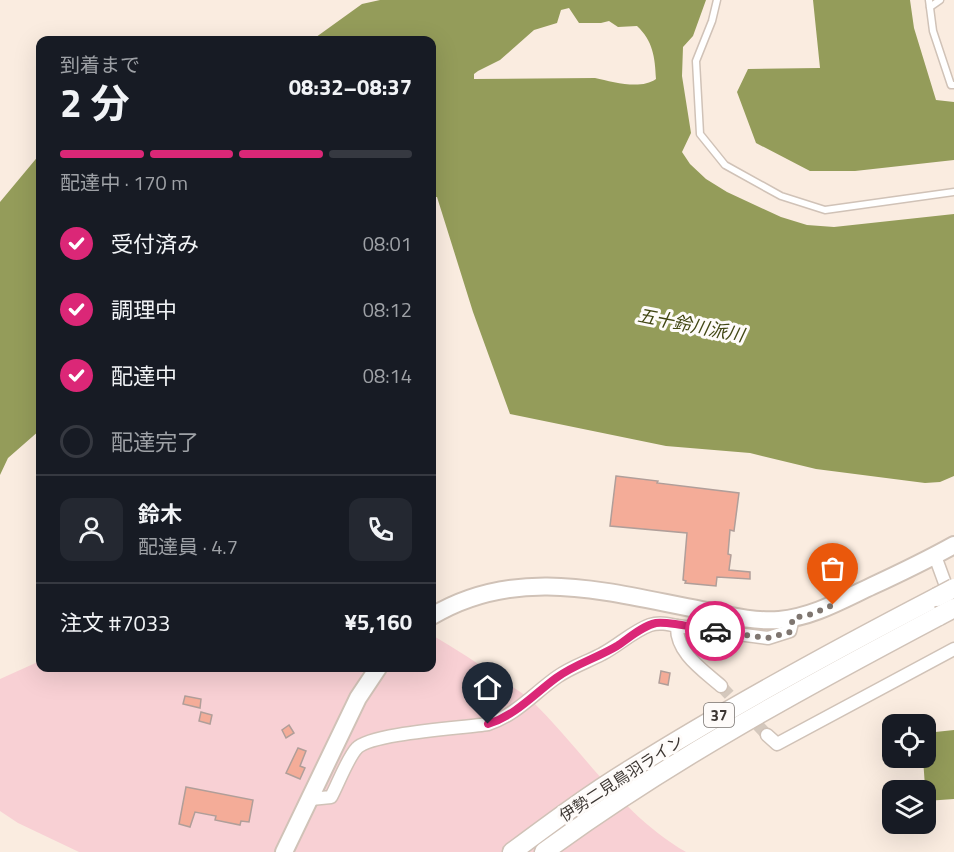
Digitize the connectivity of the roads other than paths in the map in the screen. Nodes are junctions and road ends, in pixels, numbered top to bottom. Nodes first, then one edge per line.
1 (717, 0) edge
2 (940, 0) edge
3 (930, 3) edge
4 (954, 85) edge
5 (954, 192) edge
6 (954, 545) edge
7 (935, 556) junction
8 (954, 588) edge
9 (949, 611) edge
10 (436, 614) edge
11 (793, 618) junction
12 (677, 626) junction
13 (954, 649) edge
14 (375, 672) edge
15 (721, 686) tunnel mouth
16 (767, 735) tunnel mouth
17 (311, 799) junction
18 (565, 814) junction
19 (284, 852) edge
20 (499, 852) edge
21 (512, 852) edge
22 (544, 852) edge

1 - 5 lane
2 - 3 lane
3 - 4 lane
6 - 7 street
7 - 9 street
7 - 11 street
8 - 18 main road, 伊勢二見鳥羽ライン / 37, bridge
9 - 22 main road, 伊勢二見鳥羽ライン / 37
10 - 11 street
11 - 12 street
12 - 15 street
12 - 17 street
13 - 16 street
14 - 17 street
17 - 19 street
18 - 20 main road
18 - 21 main road, 伊勢二見鳥羽ライン / 37

